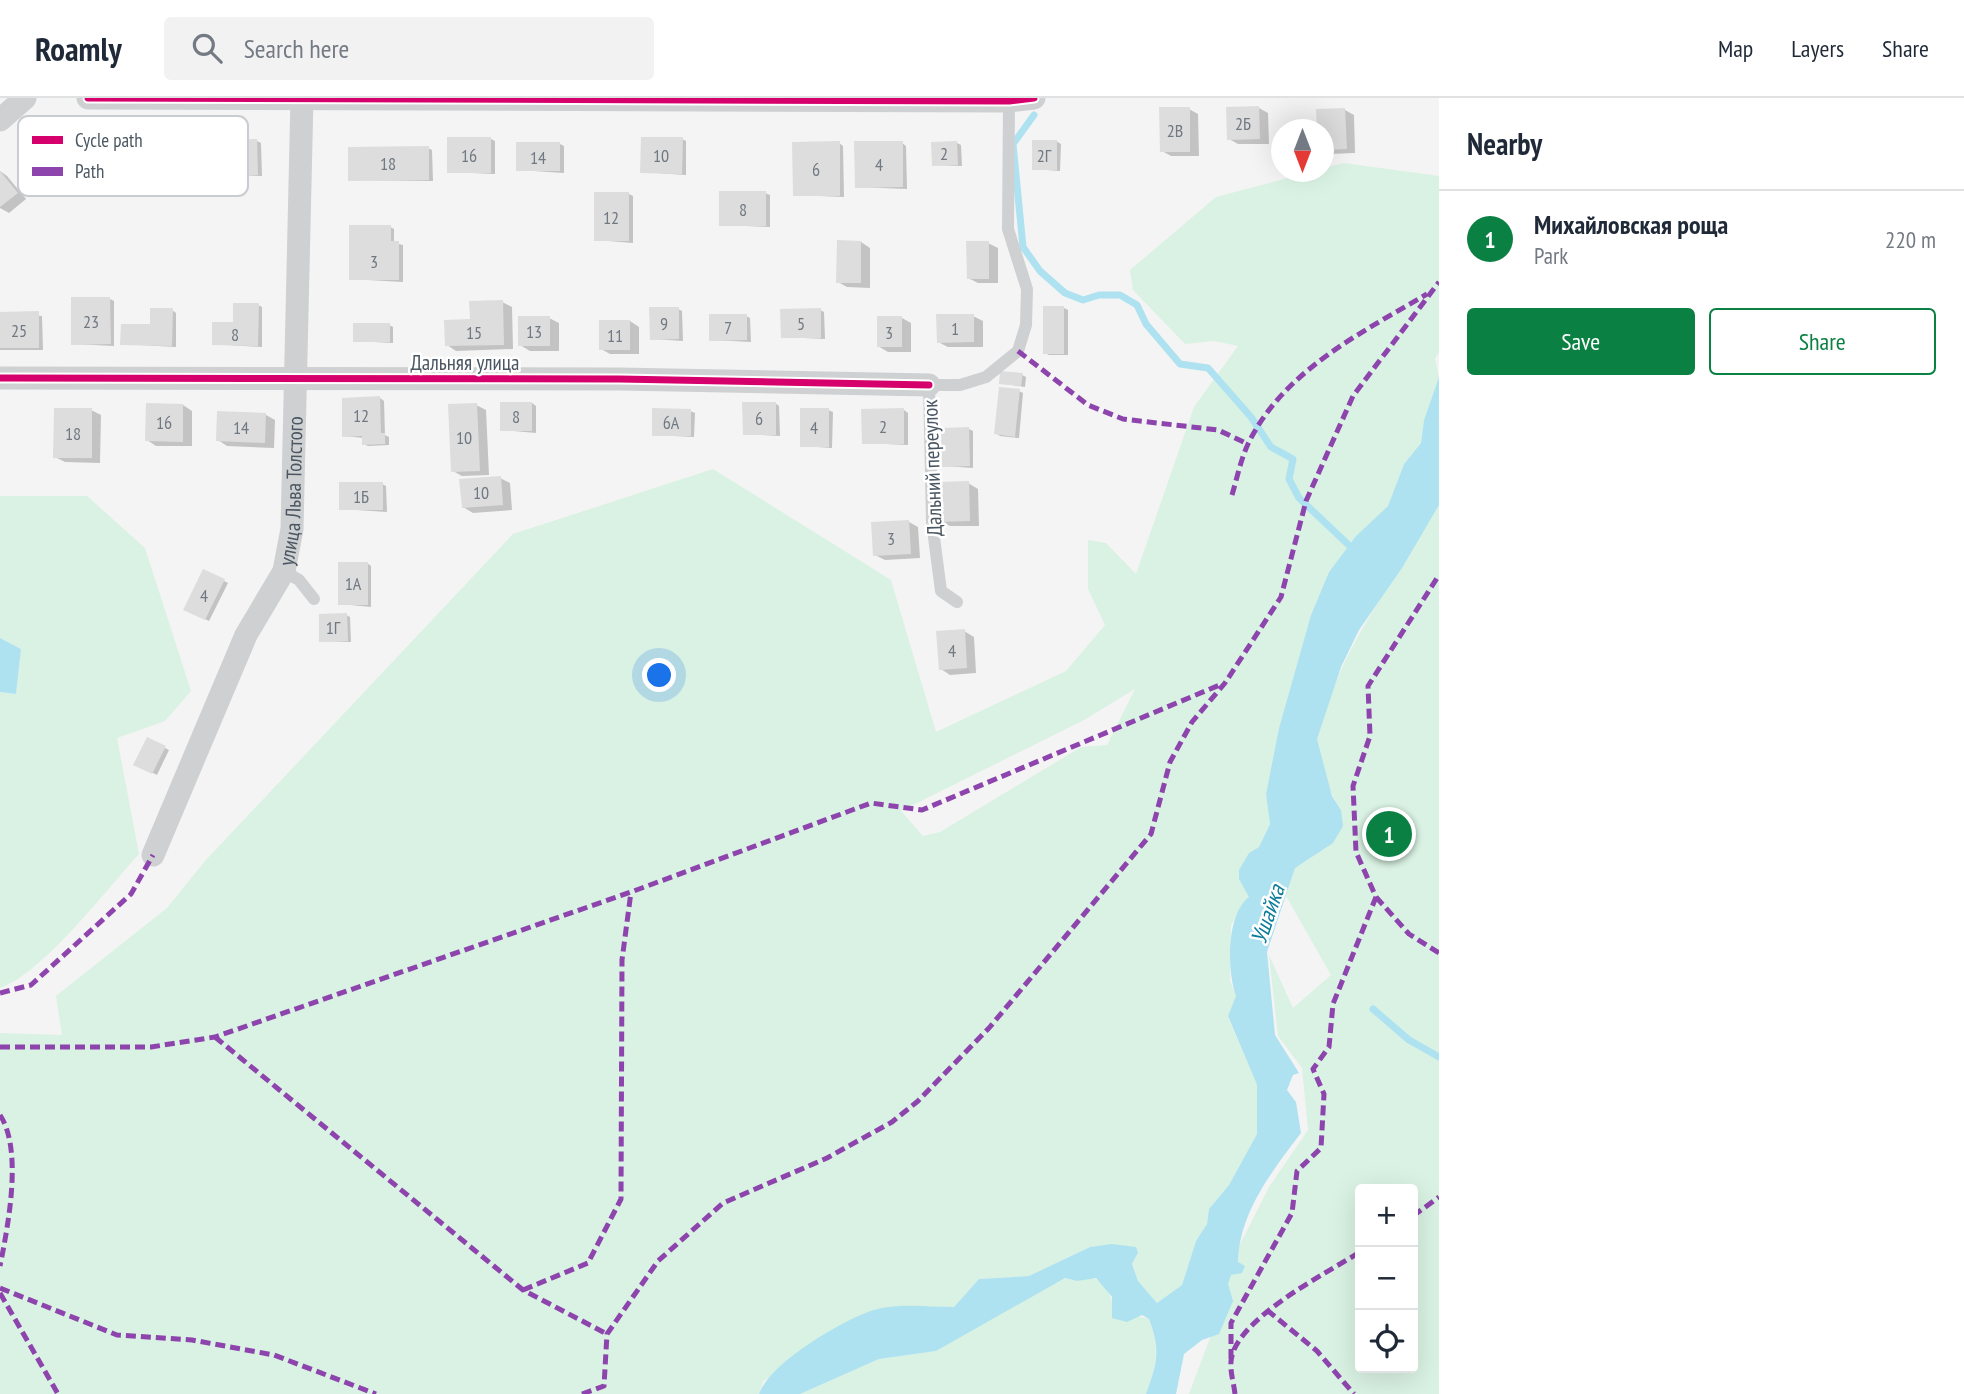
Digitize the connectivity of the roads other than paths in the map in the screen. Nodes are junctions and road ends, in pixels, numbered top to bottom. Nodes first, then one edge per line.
1 (25, 98) edge
2 (89, 98) edge
3 (1034, 98) edge
4 (302, 99) edge
5 (1009, 102) junction
6 (0, 120) edge
7 (0, 378) edge
8 (297, 380) junction
9 (929, 385) junction
10 (284, 571) junction
11 (314, 599) dead end
12 (957, 602) dead end
13 (153, 855) dead end

1 - 6 street
2 - 4 street
3 - 5 street
4 - 5 street
4 - 8 street, улица Льва Толстого
5 - 9 lane, Дальний переулок
7 - 8 street, Дальняя улица
8 - 9 street, Дальняя улица
8 - 10 street, улица Льва Толстого
9 - 12 lane, Дальний переулок
10 - 11 lane
10 - 13 street, улица Льва Толстого

